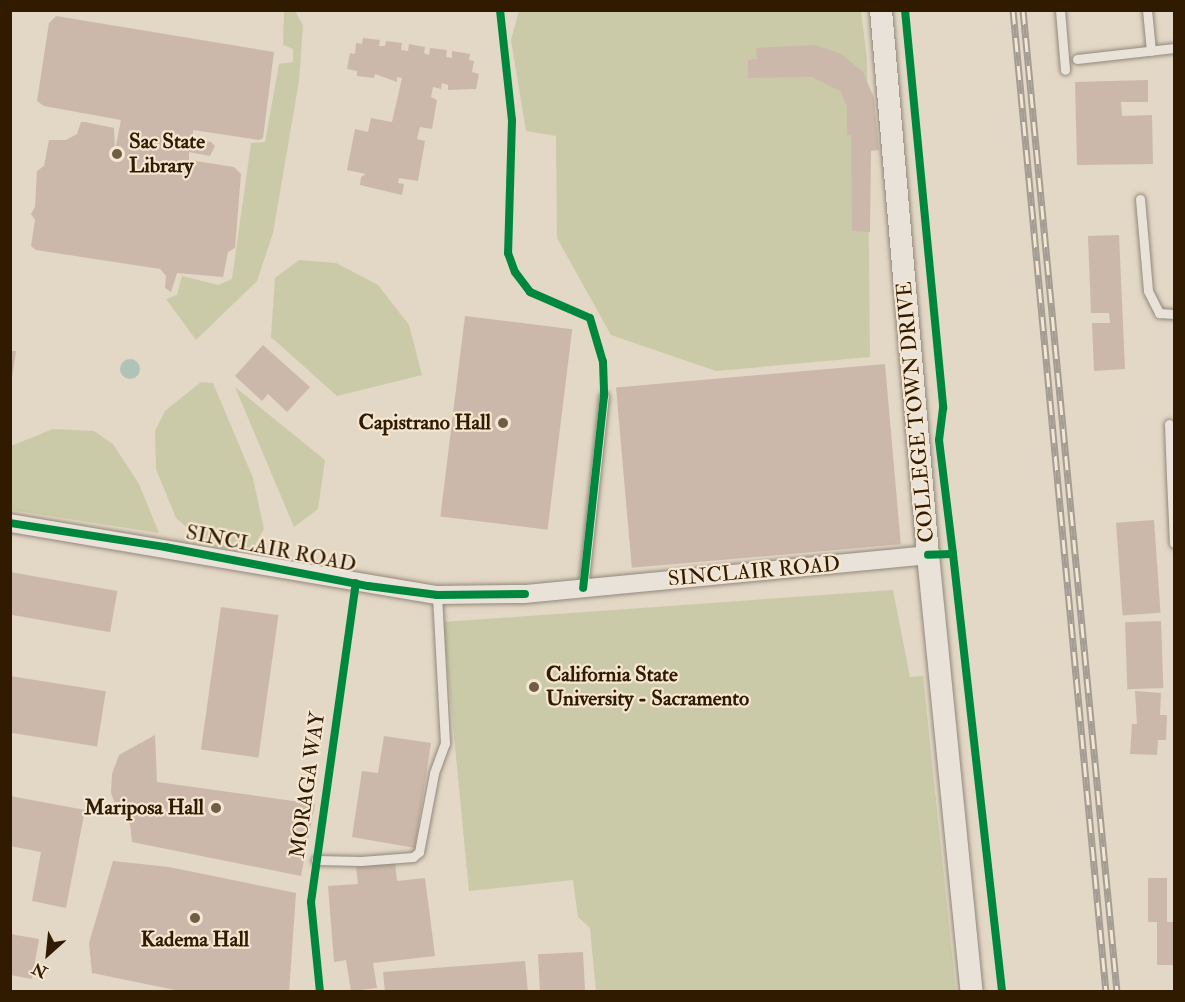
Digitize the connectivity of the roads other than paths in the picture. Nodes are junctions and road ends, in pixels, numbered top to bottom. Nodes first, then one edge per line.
1 (881, 10) edge
2 (1060, 10) edge
3 (1146, 10) edge
4 (1174, 48) edge
5 (1151, 51) junction
6 (1077, 59) dead end
7 (1065, 70) dead end
8 (1140, 199) dead end
9 (1174, 314) edge
10 (604, 396) dead end
11 (1169, 424) dead end
12 (1173, 477) edge
13 (10, 524) edge
14 (1174, 543) edge
15 (928, 555) junction
16 (583, 588) junction
17 (437, 595) junction
18 (316, 860) dead end
19 (972, 992) edge

1 - 15 street, COLLEGE TOWN DRIVE
2 - 7 lane
3 - 5 lane
4 - 5 lane
5 - 6 lane
8 - 9 lane
10 - 16 lane
11 - 12 lane
12 - 14 lane
13 - 17 street, SINCLAIR ROAD
15 - 16 street, SINCLAIR ROAD
15 - 19 street, COLLEGE TOWN DRIVE
16 - 17 street, SINCLAIR ROAD
17 - 18 lane

